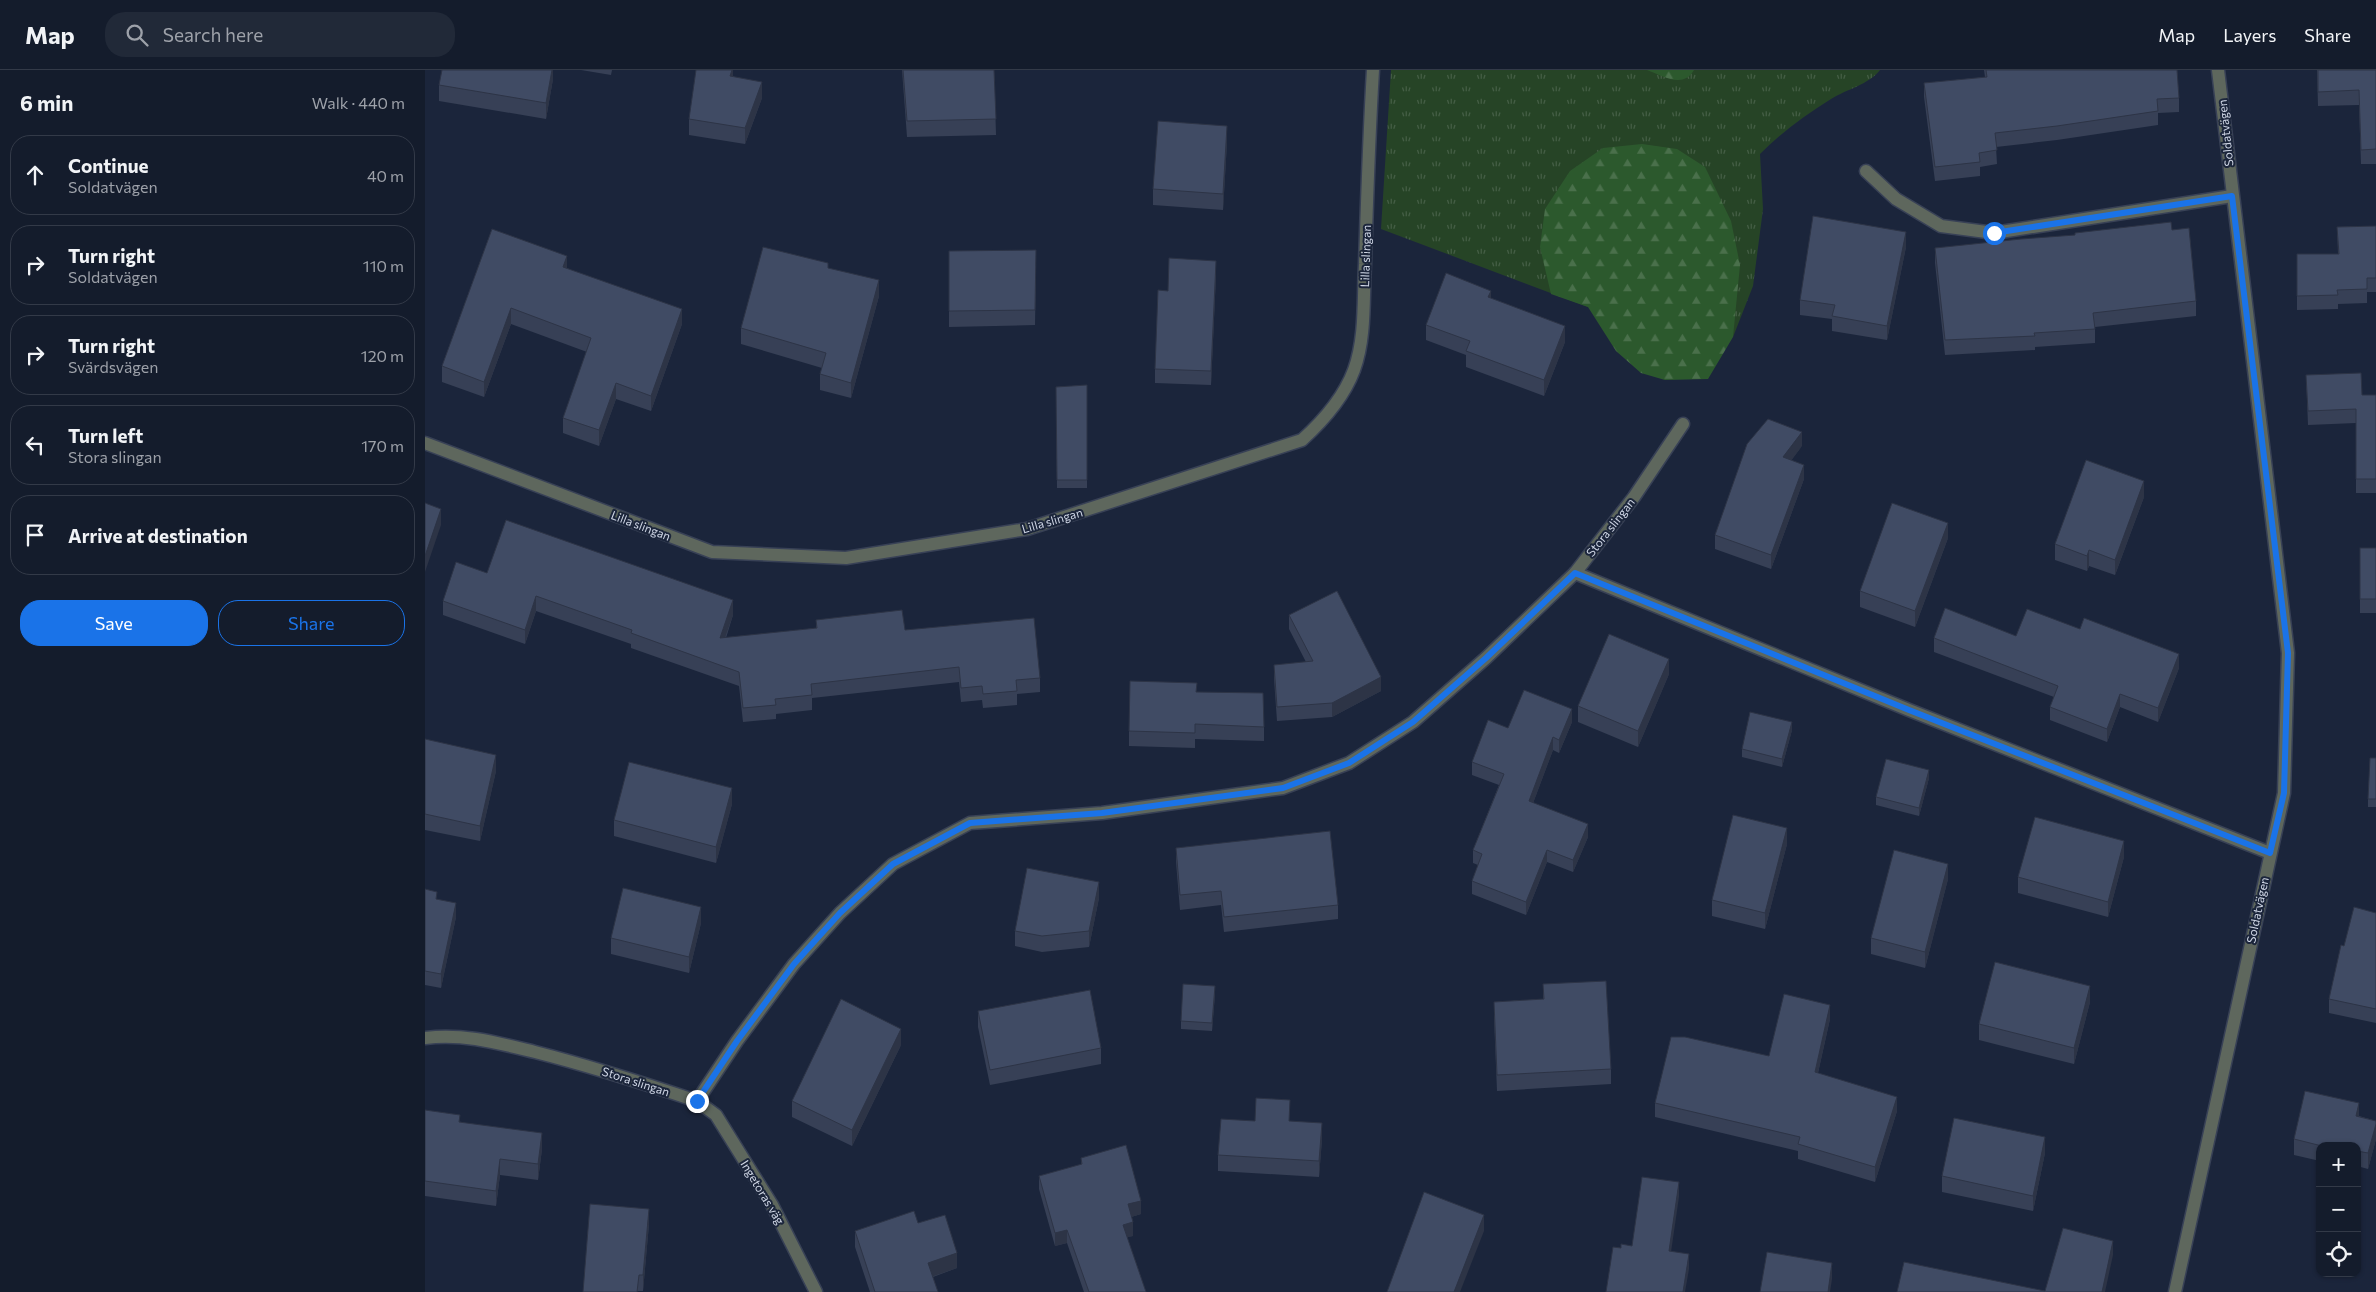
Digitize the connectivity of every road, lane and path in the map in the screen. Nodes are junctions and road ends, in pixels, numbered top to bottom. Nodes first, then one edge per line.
1 (1373, 70) edge
2 (2218, 70) edge
3 (1866, 171) dead end
4 (2232, 196) junction
5 (1683, 424) dead end
6 (425, 443) edge
7 (1575, 573) junction
8 (2270, 853) junction
9 (425, 1038) edge
10 (697, 1101) junction
11 (816, 1292) edge
12 (2175, 1292) edge

1 - 6 street, Lilla slingan
2 - 4 street, Soldatvägen
3 - 4 street
4 - 8 street, Soldatvägen
5 - 7 street, Stora slingan
7 - 8 street
7 - 10 street, Stora slingan
8 - 12 street, Soldatvägen
9 - 10 street, Stora slingan
10 - 11 street, Ingetoras väg

